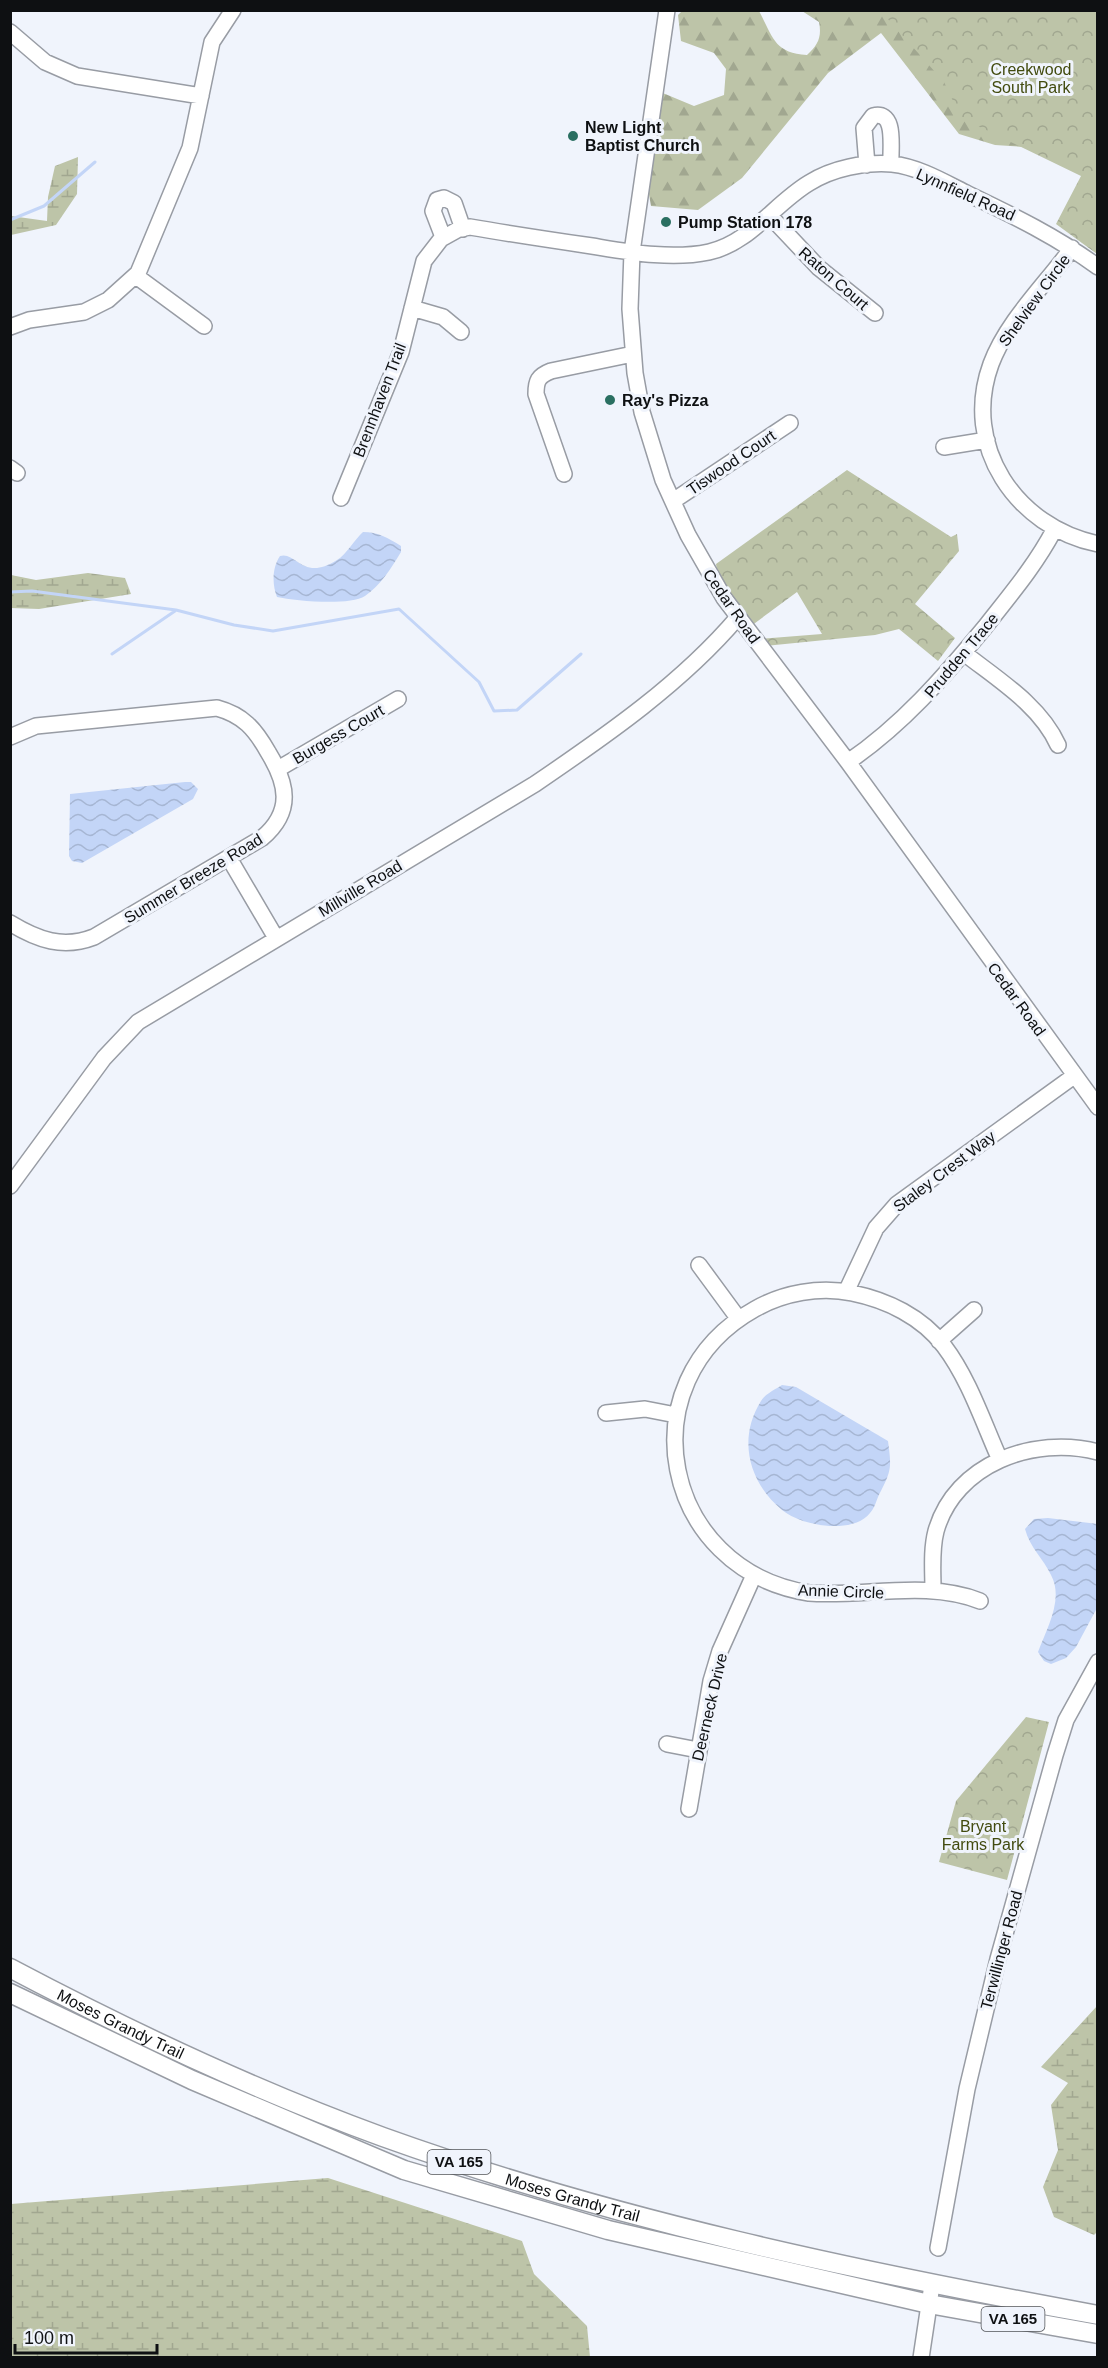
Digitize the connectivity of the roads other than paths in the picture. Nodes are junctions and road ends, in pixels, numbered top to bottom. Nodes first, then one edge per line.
1 (233, 10) edge
2 (667, 10) edge
3 (10, 32) edge
4 (201, 96) junction
5 (891, 164) junction
6 (867, 165) junction
7 (769, 215) junction
8 (463, 229) junction
9 (443, 237) junction
10 (1072, 248) junction
11 (632, 252) junction
12 (1098, 267) edge
13 (136, 276) junction
14 (412, 308) junction
15 (875, 313) dead end
16 (204, 326) dead end
17 (10, 327) edge
18 (461, 332) dead end
19 (633, 354) junction
20 (790, 423) dead end
21 (987, 440) junction
22 (944, 447) dead end
23 (564, 474) dead end
24 (340, 498) dead end
25 (673, 501) junction
26 (1054, 530) junction
27 (1098, 544) edge
28 (738, 617) junction
29 (964, 653) junction
30 (398, 699) dead end
31 (10, 737) edge
32 (1058, 745) dead end
33 (848, 762) junction
34 (278, 769) junction
35 (229, 858) junction
36 (10, 923) edge
37 (276, 938) junction
38 (1074, 1076) junction
39 (1098, 1107) edge
40 (10, 1186) edge
41 (699, 1264) dead end
42 (846, 1292) junction
43 (974, 1310) dead end
44 (738, 1318) junction
45 (939, 1341) junction
46 (606, 1413) dead end
47 (676, 1415) junction
48 (1098, 1452) edge
49 (1000, 1460) junction
50 (754, 1575) junction
51 (933, 1590) junction
52 (980, 1601) dead end
53 (1098, 1662) edge
54 (667, 1744) dead end
55 (698, 1750) junction
56 (689, 1809) dead end
57 (10, 1968) edge
58 (10, 1993) edge
59 (938, 2248) dead end
60 (932, 2285) junction
61 (929, 2304) junction
62 (1098, 2315) edge
63 (1098, 2334) edge
64 (921, 2358) edge

1 - 4 street
2 - 11 street, Cedar Road
3 - 4 street
4 - 13 street
5 - 6 street, Lynnfield Road
5 - 6 street
5 - 10 street, Lynnfield Road
6 - 7 street, Lynnfield Road
7 - 11 street, Lynnfield Road
7 - 15 street, Raton Court
8 - 9 street, Brennhaven Trail
8 - 9 street
8 - 11 street, Brennhaven Trail
9 - 14 street, Brennhaven Trail
10 - 12 street, Lynnfield Road
10 - 21 street, Shelview Circle
11 - 19 street, Cedar Road
13 - 16 street
13 - 17 street
14 - 18 street
14 - 24 street, Brennhaven Trail
19 - 23 street
19 - 25 street, Cedar Road
20 - 25 street, Tiswood Court
21 - 22 street
21 - 26 street, Shelview Circle
25 - 28 street, Cedar Road
26 - 27 street, Shelview Circle
26 - 29 street, Prudden Trace
28 - 33 street, Cedar Road
28 - 37 street, Millville Road
29 - 32 street
29 - 33 street, Prudden Trace
30 - 34 street, Burgess Court
31 - 34 street, Summer Breeze Road
33 - 38 street, Cedar Road
34 - 35 street, Summer Breeze Road
35 - 36 street, Summer Breeze Road
35 - 37 street
37 - 40 street, Millville Road
38 - 39 street, Cedar Road
38 - 42 street, Staley Crest Way
41 - 44 street
42 - 44 street, Annie Circle
42 - 45 street, Annie Circle
43 - 45 street
44 - 47 street, Annie Circle
45 - 49 street, Annie Circle
46 - 47 street
47 - 50 street, Annie Circle
48 - 49 street
49 - 51 street
50 - 51 street, Annie Circle
50 - 55 street, Deerneck Drive
51 - 52 street, Annie Circle
53 - 59 street, Terwillinger Road
54 - 55 street
55 - 56 street, Deerneck Drive
57 - 60 main road, Moses Grandy Trail / VA 165
58 - 61 main road, Moses Grandy Trail / VA 165
60 - 61 street
60 - 62 main road, Moses Grandy Trail / VA 165
61 - 63 main road, Moses Grandy Trail / VA 165
61 - 64 street

